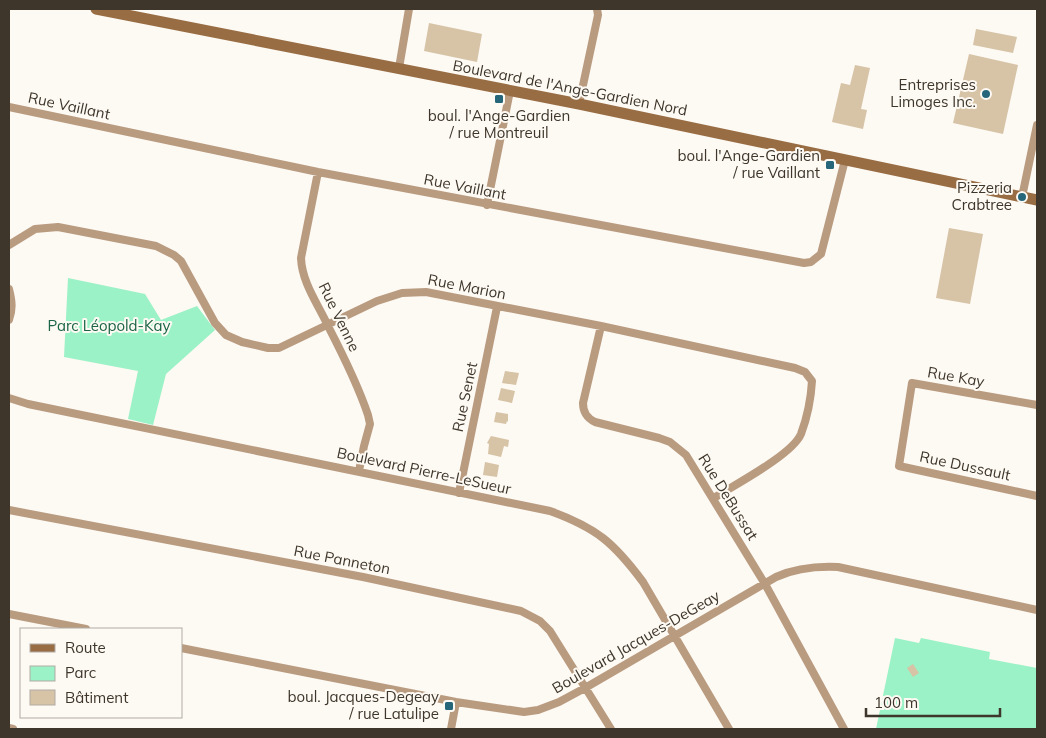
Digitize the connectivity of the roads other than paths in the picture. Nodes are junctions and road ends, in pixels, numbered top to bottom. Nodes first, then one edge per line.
1 (96, 9) edge
2 (409, 9) edge
3 (598, 9) edge
4 (399, 68) junction
5 (510, 91) junction
6 (579, 104) junction
7 (9, 107) edge
8 (1037, 125) edge
9 (846, 160) junction
10 (318, 172) junction
11 (1022, 197) junction
12 (1037, 200) edge
13 (487, 205) junction
14 (9, 245) edge
15 (9, 290) edge
16 (497, 307) junction
17 (9, 320) edge
18 (328, 325) junction
19 (602, 326) junction
20 (9, 398) edge
21 (1037, 405) edge
22 (905, 425) joint
23 (359, 471) junction
24 (459, 493) junction
25 (1037, 496) edge
26 (714, 498) junction
27 (9, 510) edge
28 (765, 584) junction
29 (1037, 610) edge
30 (9, 614) edge
31 (81, 628) edge
32 (674, 635) junction
33 (182, 648) edge
34 (585, 688) junction
35 (456, 702) junction
36 (9, 728) edge
37 (13, 729) edge
38 (451, 729) edge
39 (610, 729) edge
40 (729, 729) edge
41 (844, 729) edge

1 - 4 main road, Boulevard de l'Ange-Gardien Nord
2 - 4 street
3 - 6 street
4 - 5 main road, Boulevard de l'Ange-Gardien Nord
5 - 6 main road, Boulevard de l'Ange-Gardien Nord
5 - 13 street
6 - 9 main road, Boulevard de l'Ange-Gardien Nord
7 - 10 street, Rue Vaillant
8 - 11 street
9 - 11 main road, Boulevard de l'Ange-Gardien Nord
9 - 13 street, Rue Vaillant
10 - 13 street, Rue Vaillant
10 - 18 street, Rue Venne
11 - 12 main road, Boulevard de l'Ange-Gardien Nord
14 - 18 street, Rue Marion
15 - 17 street
16 - 18 street, Rue Marion
16 - 19 street, Rue Marion
16 - 24 street, Rue Senet
18 - 23 street, Rue Venne
19 - 26 street, Rue DeBussat
19 - 26 street, Rue Marion
20 - 23 street, Boulevard Pierre-LeSueur
21 - 22 street, Rue Kay
22 - 25 street, Rue Dussault
23 - 24 street, Boulevard Pierre-LeSueur
24 - 32 street, Boulevard Pierre-LeSueur
26 - 28 street, Rue DeBussat
27 - 34 street, Rue Panneton
28 - 29 street, Boulevard Jacques-DeGeay
28 - 32 street, Boulevard Jacques-DeGeay
28 - 41 street, Rue DeBussat
30 - 31 street
32 - 34 street, Boulevard Jacques-DeGeay
32 - 40 street, Boulevard Pierre-LeSueur
33 - 35 street, Boulevard Jacques-DeGeay
34 - 35 street, Boulevard Jacques-DeGeay
34 - 39 street, Rue Panneton
35 - 38 street
36 - 37 street

